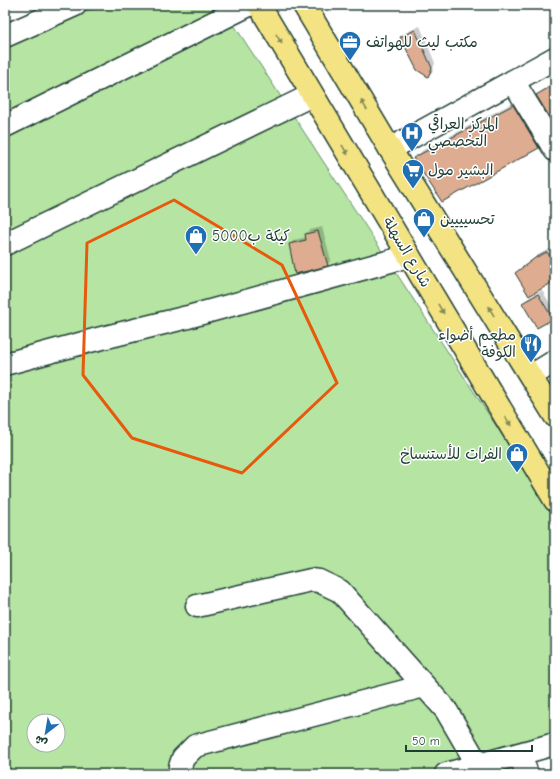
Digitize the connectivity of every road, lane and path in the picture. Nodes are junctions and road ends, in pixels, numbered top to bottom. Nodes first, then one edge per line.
1 (75, 5) edge
2 (249, 5) edge
3 (259, 5) edge
4 (304, 5) edge
5 (5, 36) edge
6 (555, 58) edge
7 (513, 81) junction
8 (312, 96) junction
9 (5, 126) edge
10 (390, 149) junction
11 (555, 150) edge
12 (5, 244) edge
13 (409, 256) junction
14 (555, 361) edge
15 (5, 364) edge
16 (531, 376) junction
17 (555, 416) edge
18 (555, 500) edge
19 (198, 606) dead end
20 (424, 686) junction
21 (555, 744) edge
22 (520, 754) junction
23 (478, 765) junction
24 (182, 774) edge
25 (446, 774) edge
26 (527, 774) edge

1 - 5 street
2 - 9 street
3 -> 8 main road, شارع السهلة
10 -> 4 main road
6 - 7 street
7 - 10 street
7 - 11 street
8 - 12 street
8 -> 13 main road, شارع السهلة
16 -> 10 main road
13 - 15 street
13 -> 18 main road, شارع السهلة
14 - 16 street
16 - 17 main road
19 - 20 street
20 - 23 street
20 - 24 street
21 - 22 street
22 - 23 street
22 - 26 street
23 - 25 street

